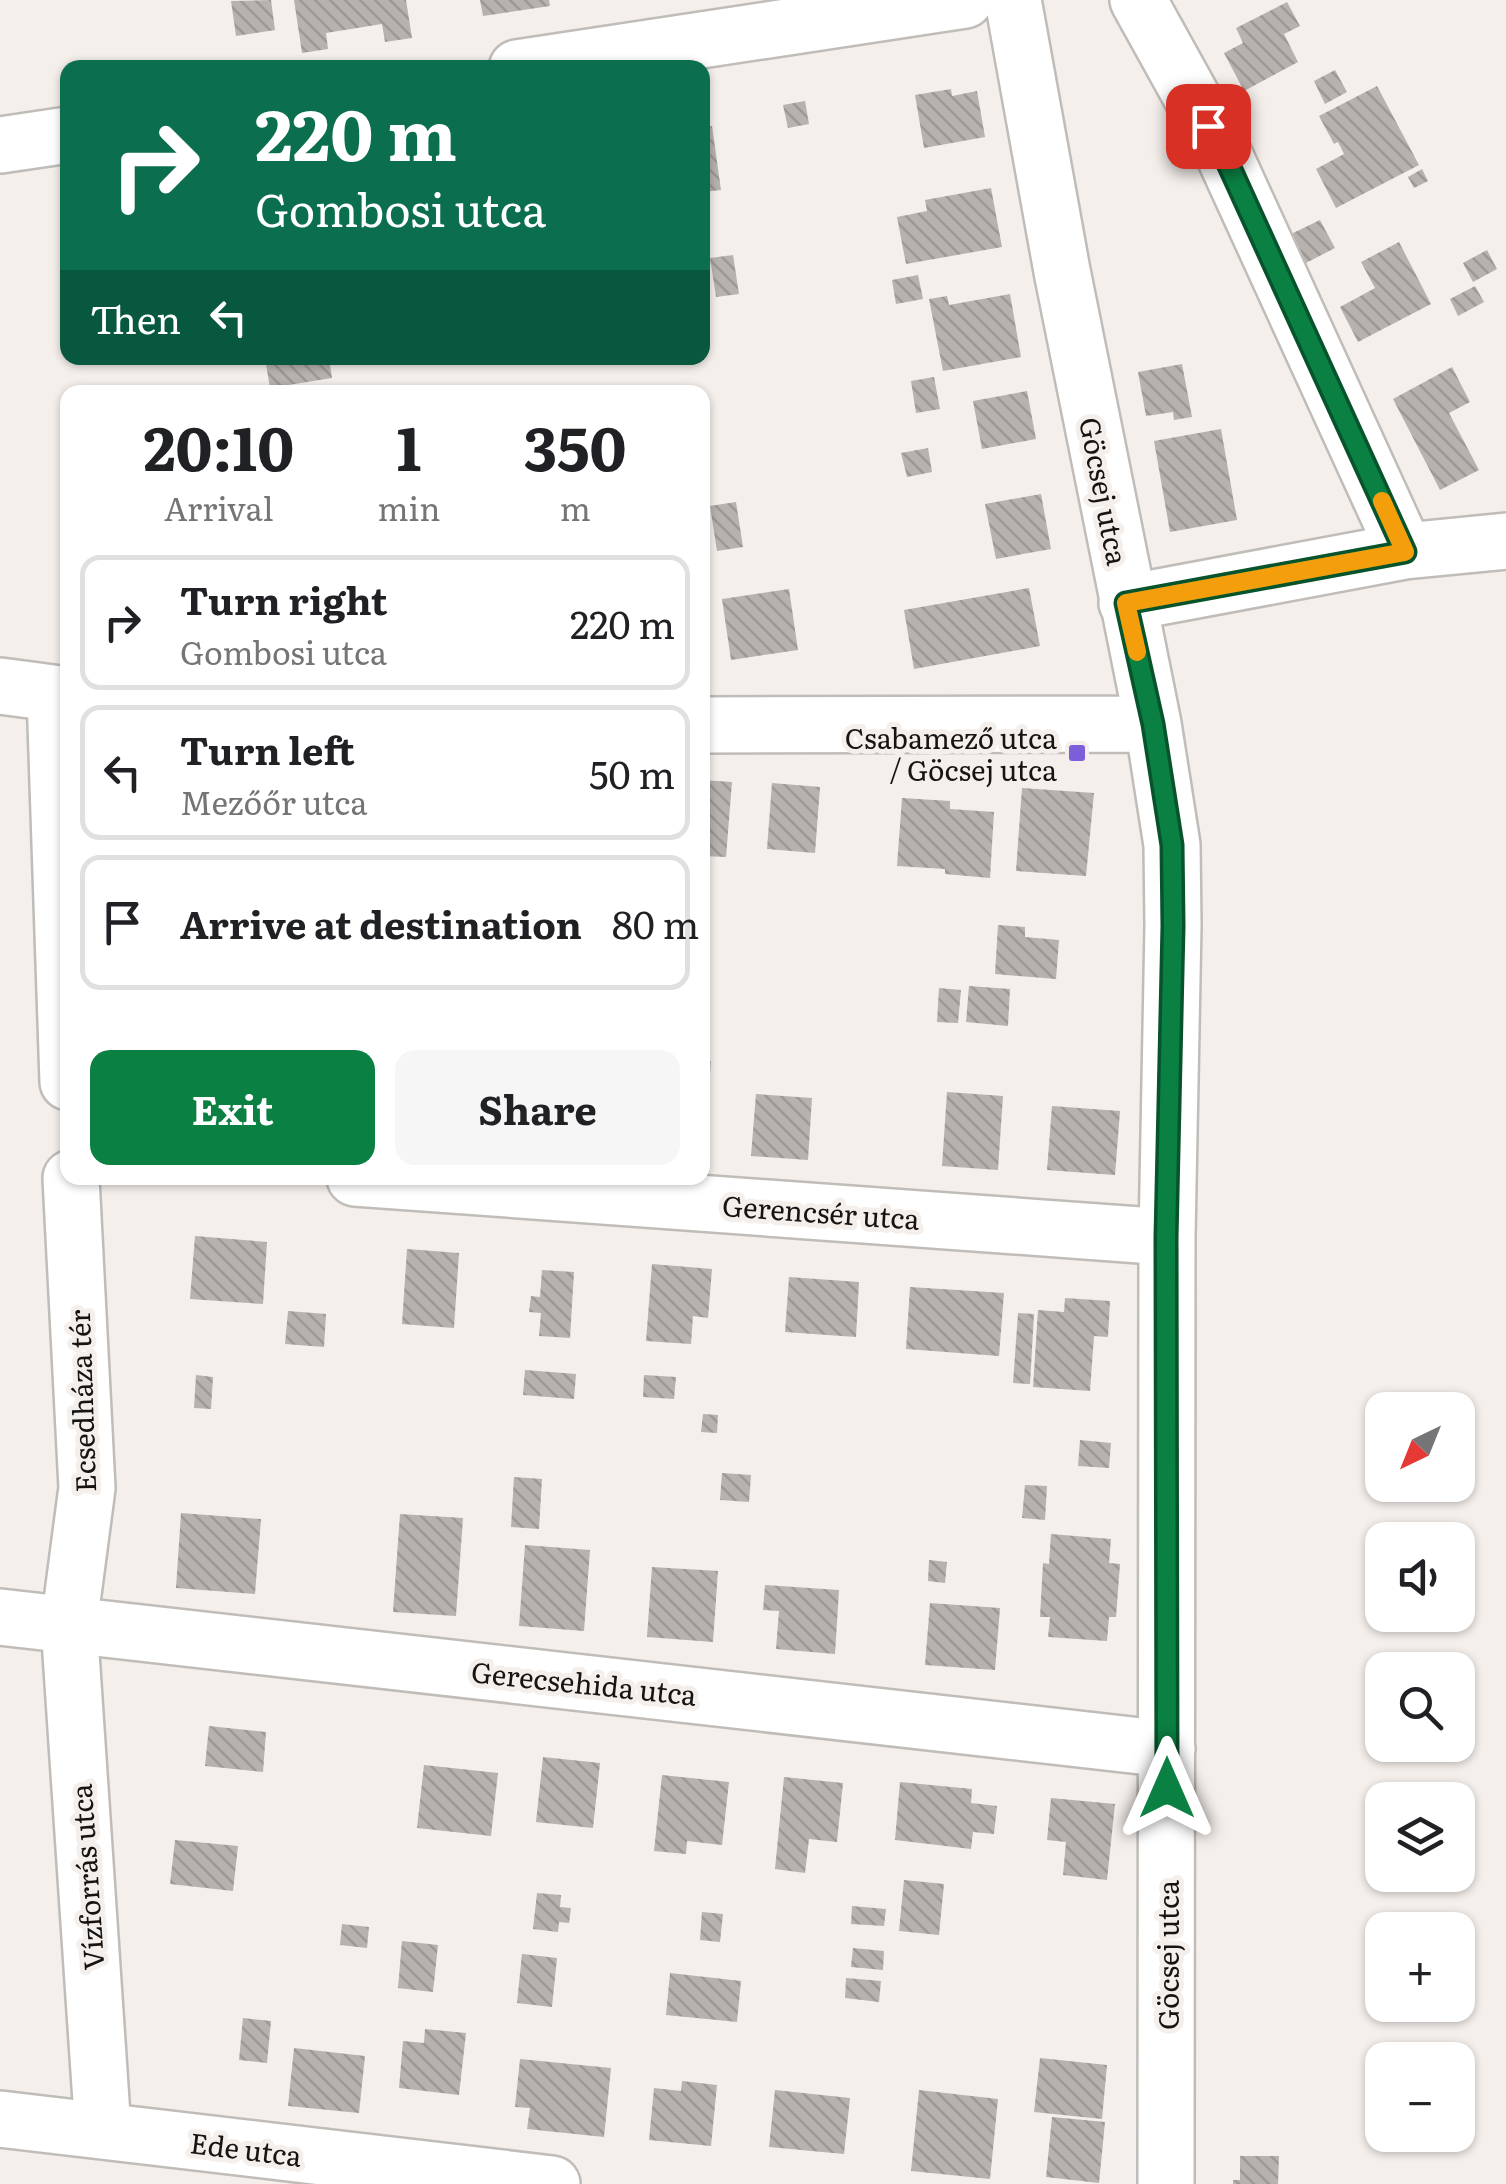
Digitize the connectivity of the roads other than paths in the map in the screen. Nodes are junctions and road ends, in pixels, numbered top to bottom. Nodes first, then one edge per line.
1 (965, 0) edge
2 (1013, 0) edge
3 (1138, 0) edge
4 (570, 60) edge
5 (60, 136) edge
6 (0, 145) edge
7 (1506, 541) edge
8 (1405, 552) junction
9 (1126, 603) junction
10 (0, 652) edge
11 (0, 686) edge
12 (60, 694) edge
13 (1153, 724) junction
14 (710, 725) edge
15 (71, 1185) edge
16 (451, 1185) edge
17 (1166, 1237) junction
18 (0, 1617) edge
19 (69, 1624) junction
20 (1167, 1749) junction
21 (0, 2119) edge
22 (103, 2131) junction
23 (552, 2184) edge
24 (1166, 2184) edge

1 - 4 street
2 - 9 street, Göcsej utca
3 - 8 street
5 - 6 street
7 - 8 street
8 - 9 street
9 - 13 street, Göcsej utca
10 - 11 street
11 - 12 street
13 - 14 street
13 - 17 street, Göcsej utca
15 - 19 street, Ecsedháza tér
16 - 17 street, Gerencsér utca
17 - 20 street, Göcsej utca
18 - 19 street, Gerecsehida utca
19 - 20 street, Gerecsehida utca
19 - 22 street, Vízforrás utca
20 - 24 street, Göcsej utca
21 - 22 street, Ede utca
22 - 23 street, Ede utca

